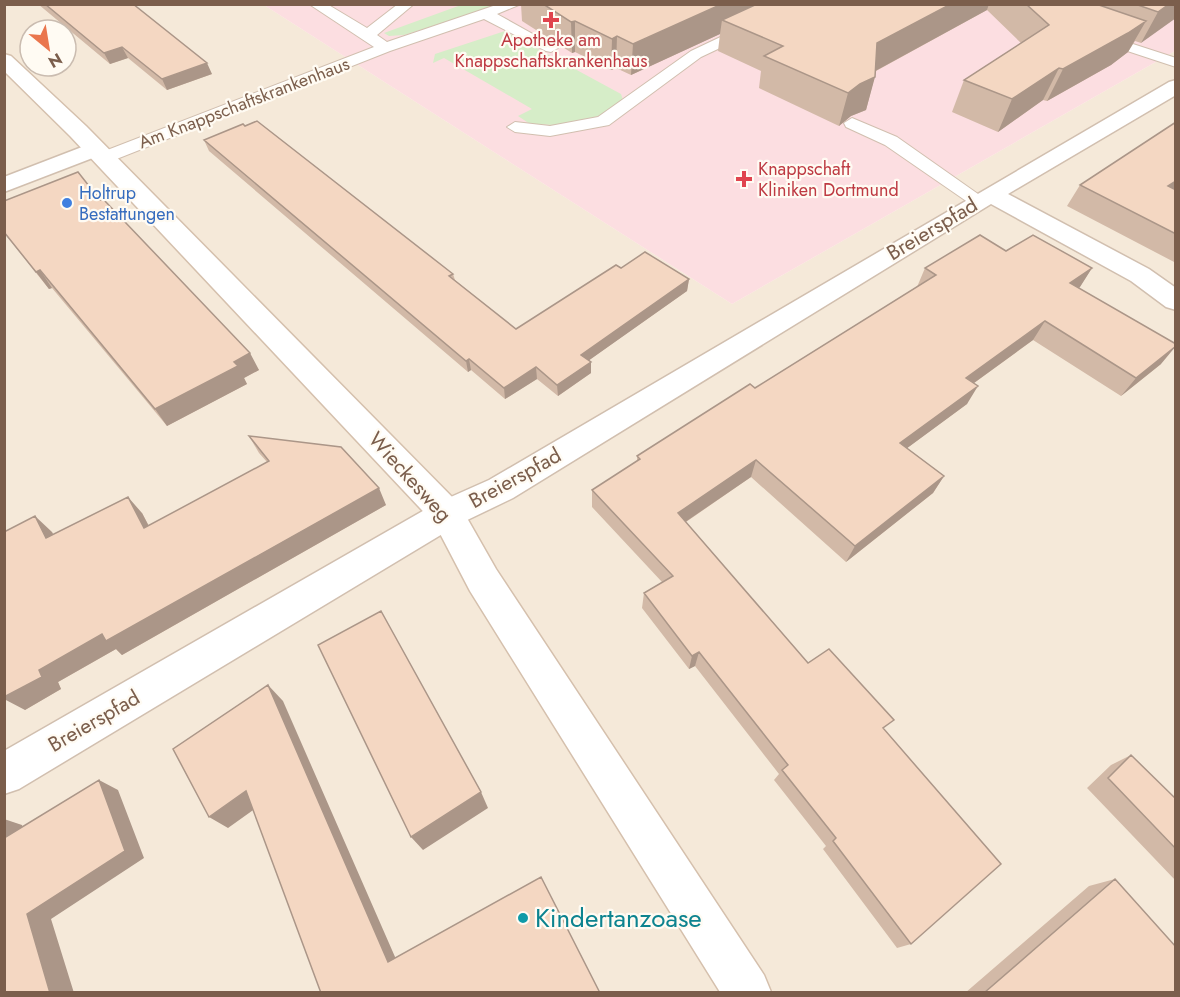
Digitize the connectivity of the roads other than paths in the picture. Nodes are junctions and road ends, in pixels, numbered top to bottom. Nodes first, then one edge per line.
1 (316, 4) edge
2 (407, 4) edge
3 (514, 4) edge
4 (768, 4) edge
5 (486, 14) junction
6 (1089, 33) edge
7 (368, 35) junction
8 (384, 48) junction
9 (551, 48) dead end
10 (4, 60) edge
11 (1176, 63) edge
12 (1176, 86) edge
13 (852, 123) edge
14 (515, 128) dead end
15 (99, 154) junction
16 (4, 184) edge
17 (985, 197) junction
18 (1176, 301) edge
19 (447, 513) junction
20 (4, 774) edge
21 (747, 993) edge

1 - 7 lane
2 - 7 lane, Am Knappschaftskrankenhaus
3 - 5 lane, Am Knappschaftskrankenhaus
4 - 14 lane
5 - 8 lane, Am Knappschaftskrankenhaus
5 - 9 lane
6 - 11 lane
7 - 8 lane, Am Knappschaftskrankenhaus
8 - 15 lane, Am Knappschaftskrankenhaus
10 - 15 street, Wieckesweg
12 - 17 street, Breierspfad
13 - 17 lane
15 - 16 street
15 - 19 street, Wieckesweg
17 - 18 street, Breierspfad
17 - 19 street, Breierspfad
19 - 20 street, Breierspfad
19 - 21 street, Wieckesweg

